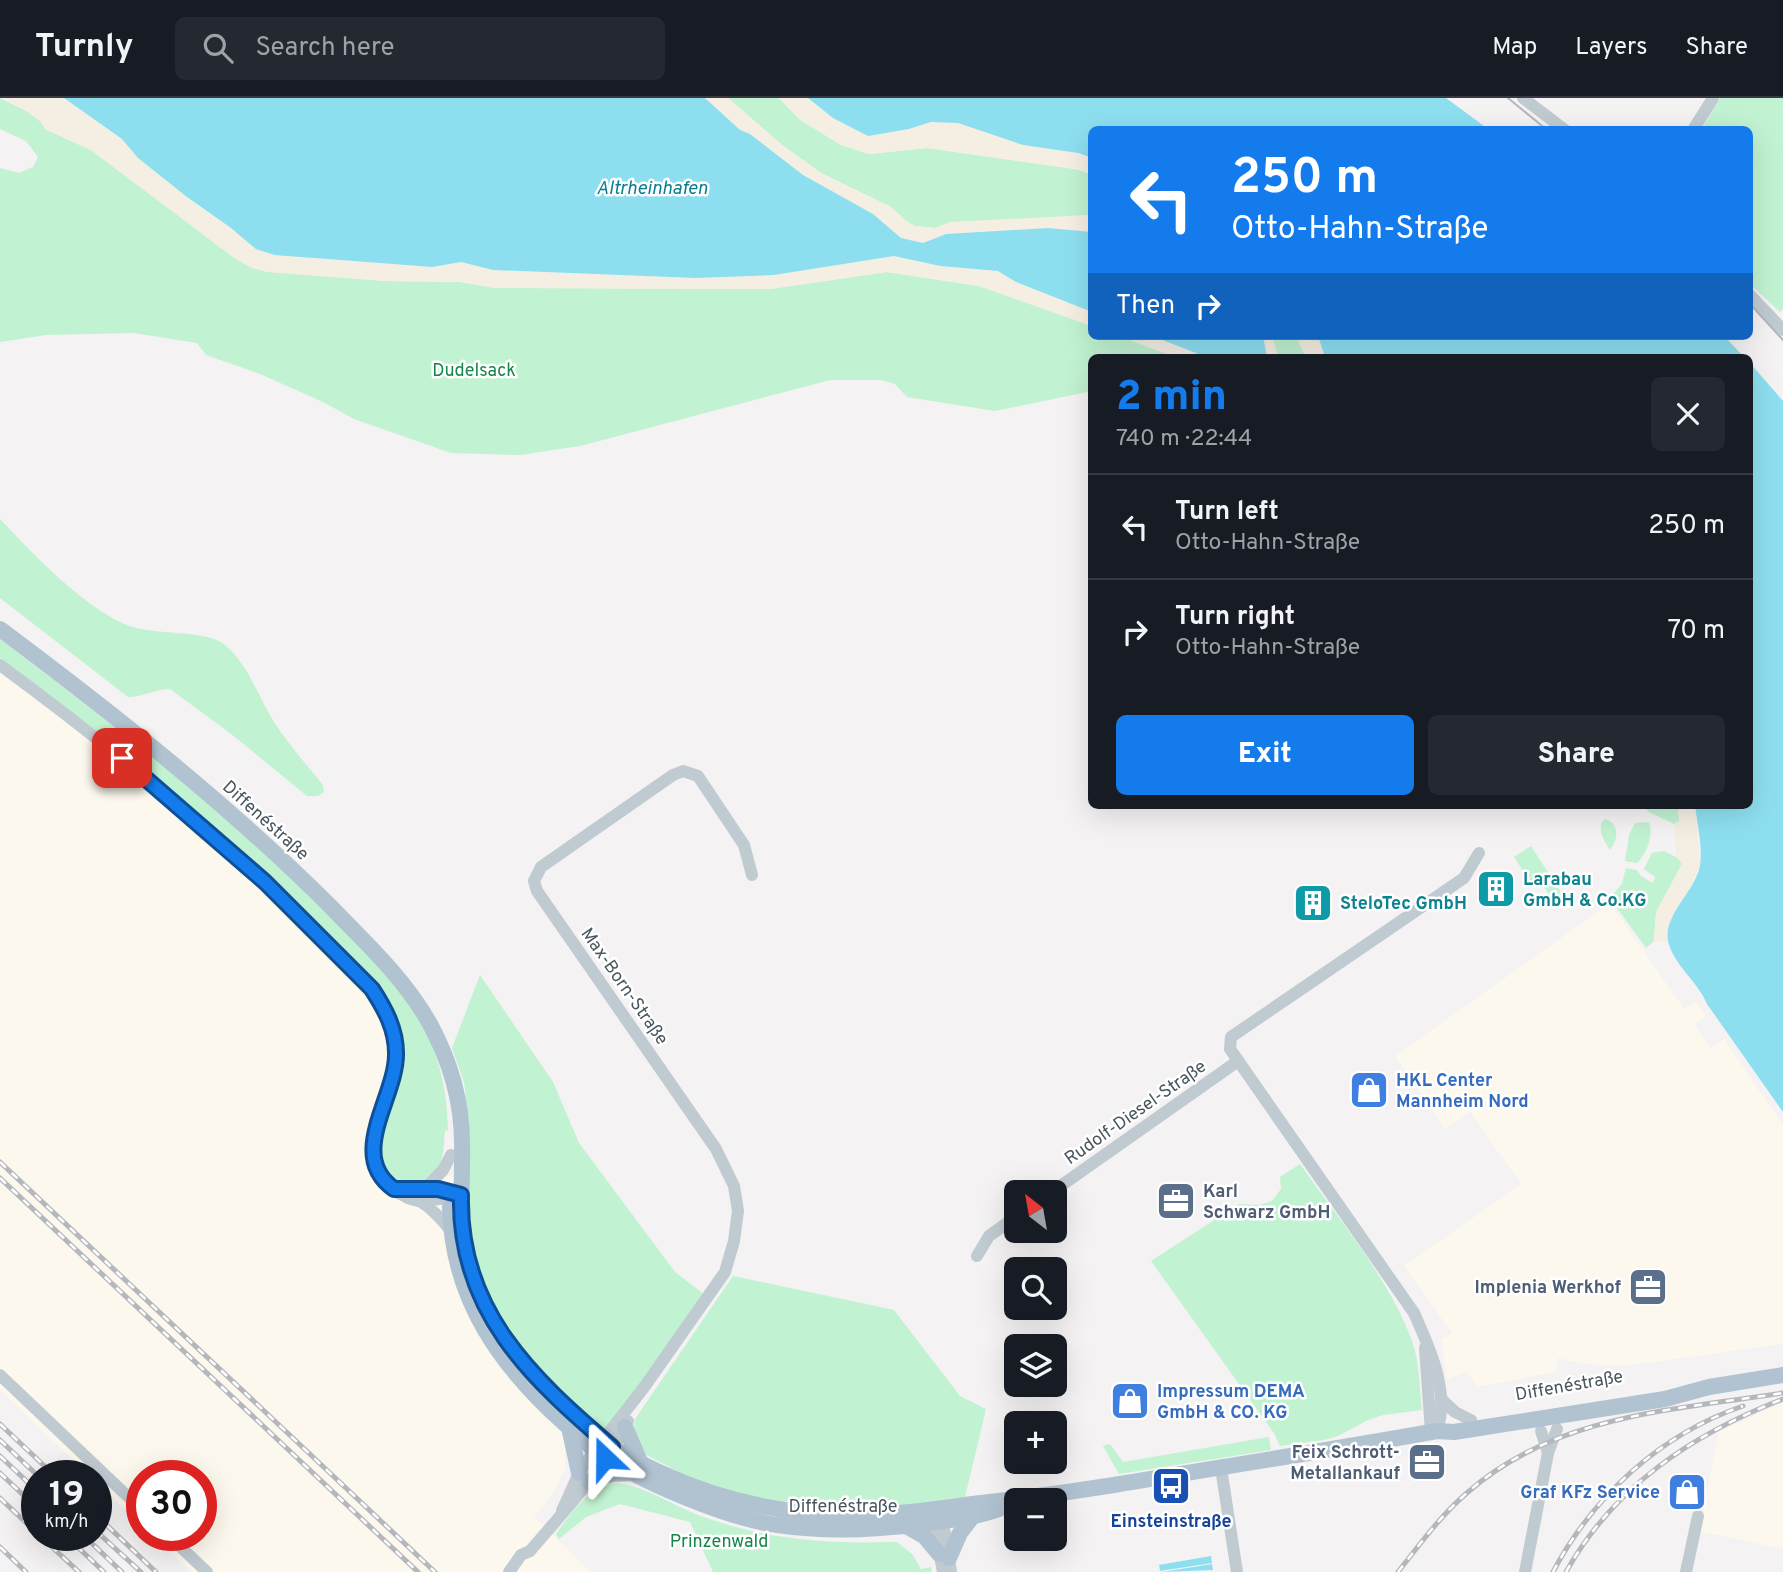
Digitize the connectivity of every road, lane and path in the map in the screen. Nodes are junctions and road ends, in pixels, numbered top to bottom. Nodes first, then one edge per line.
1 (1523, 98) edge
2 (1713, 98) edge
3 (1560, 126) edge
4 (1696, 126) edge
5 (1753, 298) edge
6 (1783, 330) edge
7 (0, 628) edge
8 (0, 664) edge
9 (1479, 853) dead end
10 (752, 875) dead end
11 (1238, 1061) junction
12 (453, 1085) junction
13 (452, 1155) junction
14 (1068, 1181) edge
15 (394, 1189) junction
16 (425, 1189) junction
17 (454, 1195) junction
18 (419, 1201) junction
19 (1004, 1225) edge
20 (452, 1231) junction
21 (977, 1256) dead end
22 (1424, 1334) junction
23 (0, 1375) edge
24 (1783, 1376) edge
25 (645, 1386) junction
26 (1709, 1387) junction
27 (1441, 1399) junction
28 (1548, 1418) junction
29 (1471, 1420) junction
30 (569, 1427) junction
31 (625, 1427) junction
32 (1434, 1432) junction
33 (604, 1449) junction
34 (636, 1468) junction
35 (1221, 1468) junction
36 (584, 1478) junction
37 (1067, 1492) edge
38 (126, 1495) edge
39 (1004, 1503) edge
40 (1004, 1506) edge
41 (973, 1516) junction
42 (1698, 1516) dead end
43 (938, 1517) junction
44 (906, 1526) junction
45 (185, 1551) edge
46 (530, 1551) junction
47 (946, 1564) edge
48 (207, 1572) edge
49 (509, 1572) edge
50 (515, 1572) edge
51 (1237, 1572) edge
52 (1525, 1572) edge
53 (1686, 1572) edge

1 - 3 street
2 - 4 street
5 - 6 street
7 - 12 main road, Diffenéstraße
8 - 15 street
9 - 11 street
10 - 25 street, Max-Born-Straße
11 - 14 street, Rudolf-Diesel-Straße
11 - 22 street
12 - 13 main road, Diffenéstraße
12 - 17 main road, Diffenéstraße
13 - 16 street
13 - 17 main road, Diffenéstraße
15 - 16 street
15 - 18 street
16 - 17 street
17 - 18 street
17 - 20 main road, Diffenéstraße
17 - 33 main road, Diffenéstraße
18 - 20 street
19 - 21 street
20 - 30 main road, Diffenéstraße
22 - 27 street
22 - 32 street
23 - 38 street
24 - 26 main road, Diffenéstraße
25 - 31 street, Max-Born-Straße
25 - 33 street, Max-Born-Straße
26 - 28 main road, Diffenéstraße
26 - 28 main road, Diffenéstraße
27 - 29 street
27 - 32 street
28 - 29 main road, Diffenéstraße
28 - 32 main road, Diffenéstraße
28 - 52 street
29 - 32 main road, Diffenéstraße
30 - 33 main road, Diffenéstraße
30 - 36 main road
31 - 33 street, Max-Born-Straße
31 - 34 main road
32 - 35 main road, Diffenéstraße
33 - 34 main road, Diffenéstraße
33 - 36 street
34 - 36 main road
34 - 43 main road, Diffenéstraße
34 - 44 main road, Diffenéstraße
35 - 37 main road, Diffenéstraße
35 - 51 street
36 - 46 street
39 - 43 main road, Diffenéstraße
40 - 41 main road, Diffenéstraße
41 - 43 main road, Diffenéstraße
41 - 47 main road
42 - 53 street
43 - 44 main road, Diffenéstraße
43 - 47 street
44 - 47 main road
45 - 48 street
46 - 49 street
46 - 50 street

